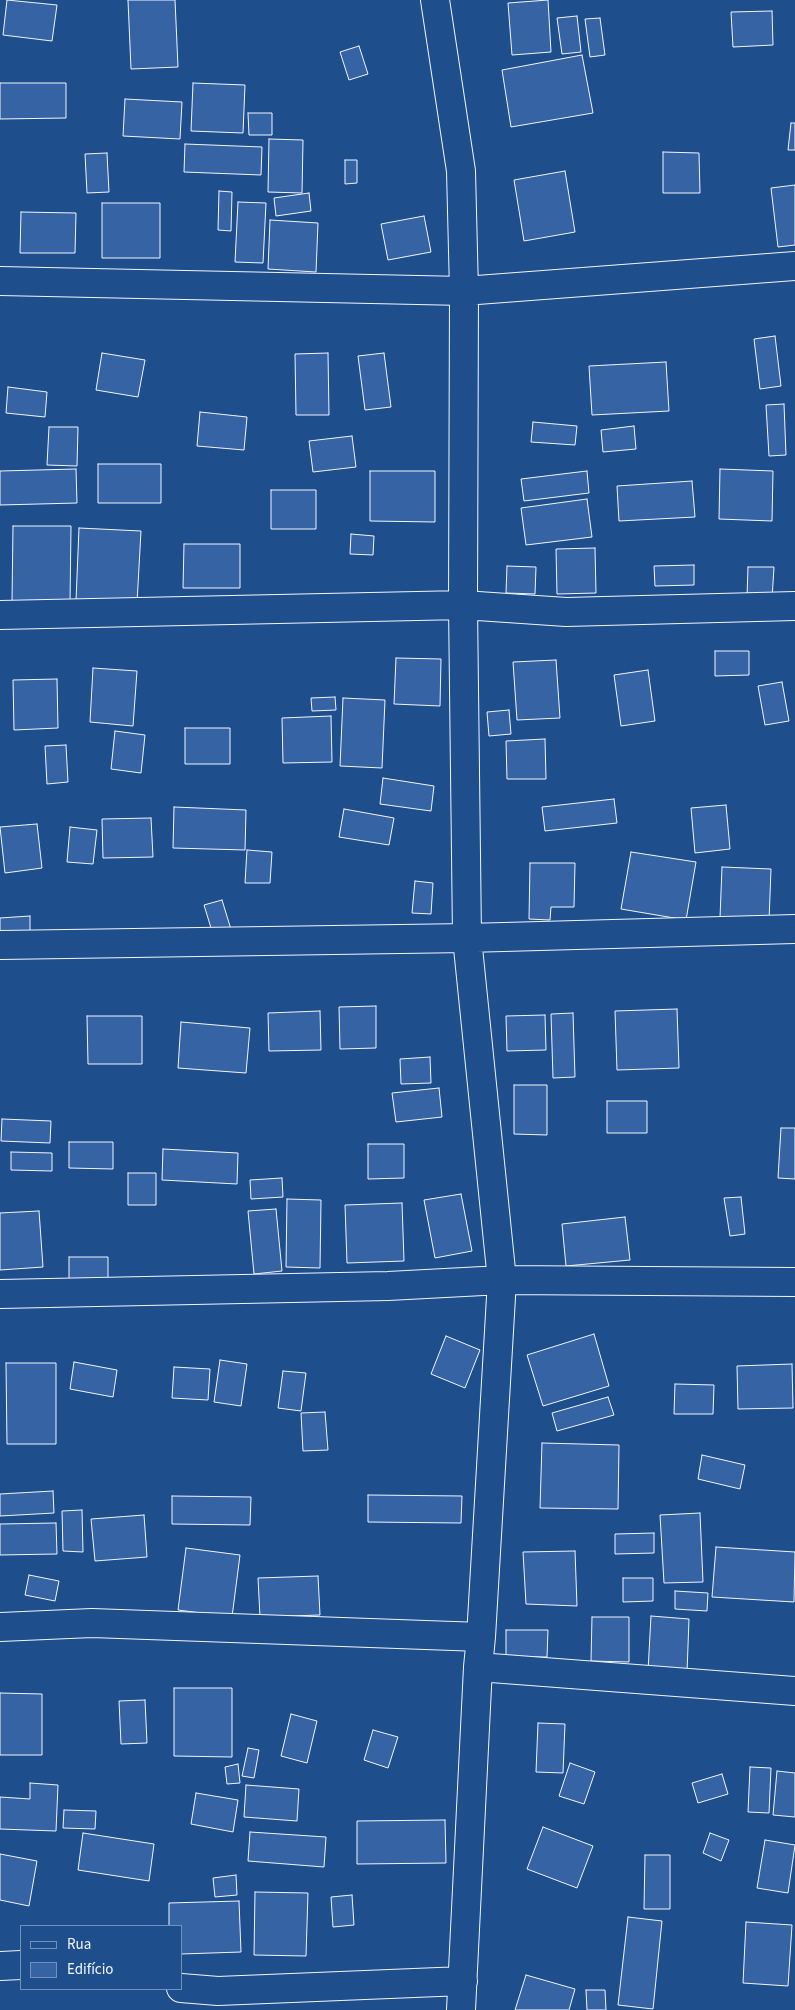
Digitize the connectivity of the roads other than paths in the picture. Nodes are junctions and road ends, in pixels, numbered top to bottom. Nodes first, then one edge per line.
1 (435, 0) edge
2 (795, 266) edge
3 (0, 281) edge
4 (464, 291) junction
5 (464, 605) junction
6 (795, 606) edge
7 (0, 615) edge
8 (795, 929) edge
9 (468, 938) junction
10 (0, 945) edge
11 (502, 1280) junction
12 (795, 1282) edge
13 (0, 1294) edge
14 (0, 1626) edge
15 (481, 1637) junction
16 (478, 1667) junction
17 (795, 1691) edge
18 (20, 1965) edge
19 (0, 1966) edge
20 (463, 1981) junction
21 (182, 1988) edge
22 (461, 2010) edge

1 - 4 street
2 - 4 street
3 - 4 street
4 - 5 street
5 - 6 street
5 - 7 street
5 - 9 street
8 - 9 street
9 - 10 street
9 - 11 street
11 - 12 street
11 - 13 street
11 - 15 street
14 - 15 street
15 - 16 street
16 - 17 street
16 - 20 street
18 - 19 street
20 - 21 street
20 - 22 street

